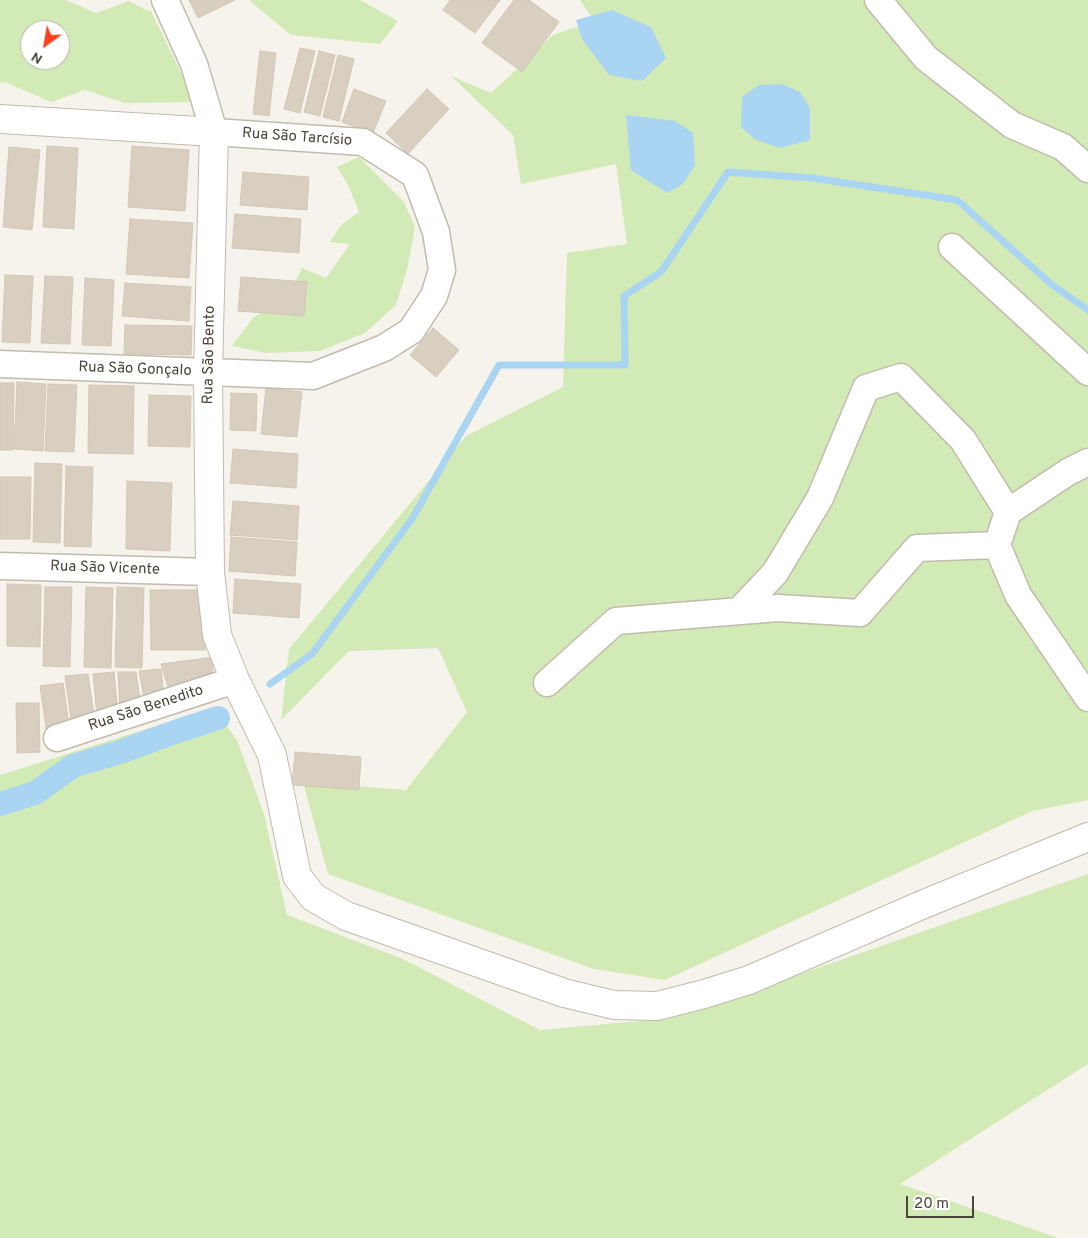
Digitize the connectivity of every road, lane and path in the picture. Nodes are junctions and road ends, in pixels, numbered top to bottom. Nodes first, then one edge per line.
1 (165, 0) edge
2 (878, 0) edge
3 (0, 119) edge
4 (214, 132) junction
5 (1088, 170) edge
6 (952, 247) dead end
7 (384, 348) joint
8 (0, 364) edge
9 (1088, 372) edge
10 (208, 373) junction
11 (1088, 462) edge
12 (1008, 512) junction
13 (997, 545) junction
14 (0, 566) edge
15 (210, 572) junction
16 (738, 611) junction
17 (235, 680) junction
18 (547, 683) dead end
19 (1088, 698) edge
20 (57, 738) dead end
21 (1088, 837) edge

1 - 4 street, Rua São Bento
2 - 5 street
3 - 4 street, Rua São Tarcísio
4 - 7 street, Rua São Tarcísio
4 - 10 street, Rua São Bento
6 - 9 street
7 - 10 street, Rua São Gonçalo
8 - 10 street, Rua São Gonçalo
10 - 15 street, Rua São Bento
11 - 12 street
12 - 13 street
12 - 16 street
13 - 16 street
13 - 19 street
14 - 15 street, Rua São Vicente
15 - 17 street, Rua São Bento
16 - 18 street
17 - 20 street, Rua São Benedito
17 - 21 street, Rua São Bento

